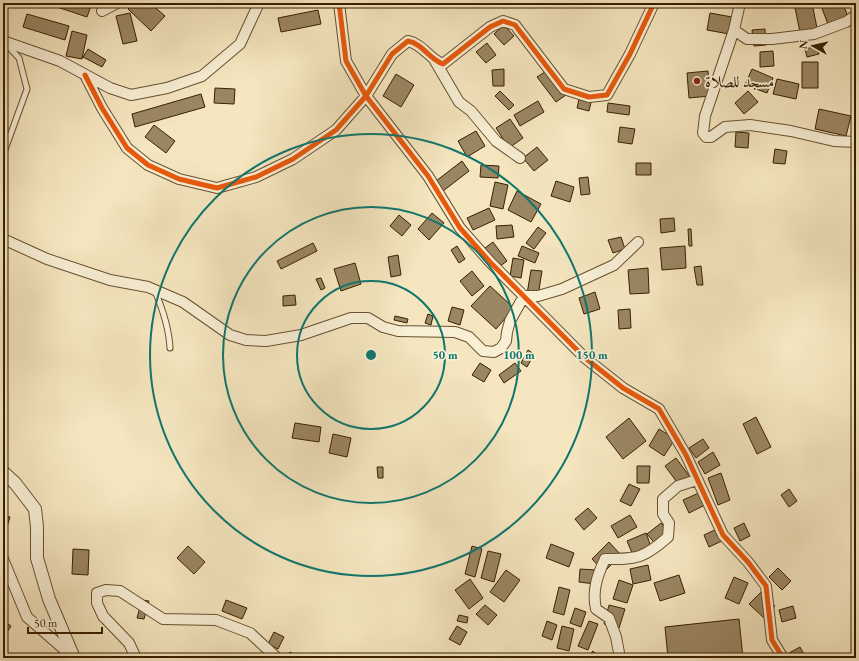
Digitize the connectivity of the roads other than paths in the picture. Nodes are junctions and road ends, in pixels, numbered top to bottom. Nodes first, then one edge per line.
1 (117, 3) edge
2 (259, 3) edge
3 (339, 3) edge
4 (654, 3) edge
5 (740, 3) edge
6 (102, 12) dead end
7 (856, 15) edge
8 (734, 30) junction
9 (4, 42) edge
10 (435, 61) junction
11 (85, 75) junction
12 (366, 96) junction
13 (856, 142) edge
14 (3, 155) edge
15 (520, 158) dead end
16 (3, 239) edge
17 (638, 242) dead end
18 (154, 290) junction
19 (524, 296) junction
20 (170, 348) dead end
21 (3, 472) edge
22 (697, 480) junction
23 (3, 559) edge
24 (74, 658) edge
25 (136, 658) edge
26 (276, 658) edge
27 (620, 658) edge
28 (782, 658) edge

1 - 6 street
2 - 11 street
3 - 12 street
4 - 10 street
5 - 8 street
7 - 8 street
8 - 13 street
9 - 11 street
9 - 14 lane
10 - 12 street
10 - 15 street
11 - 12 street
12 - 19 street
16 - 18 street
17 - 19 street
18 - 19 street
18 - 20 lane
19 - 22 street
21 - 24 street
22 - 27 street
22 - 28 street
23 - 24 street
25 - 26 street

